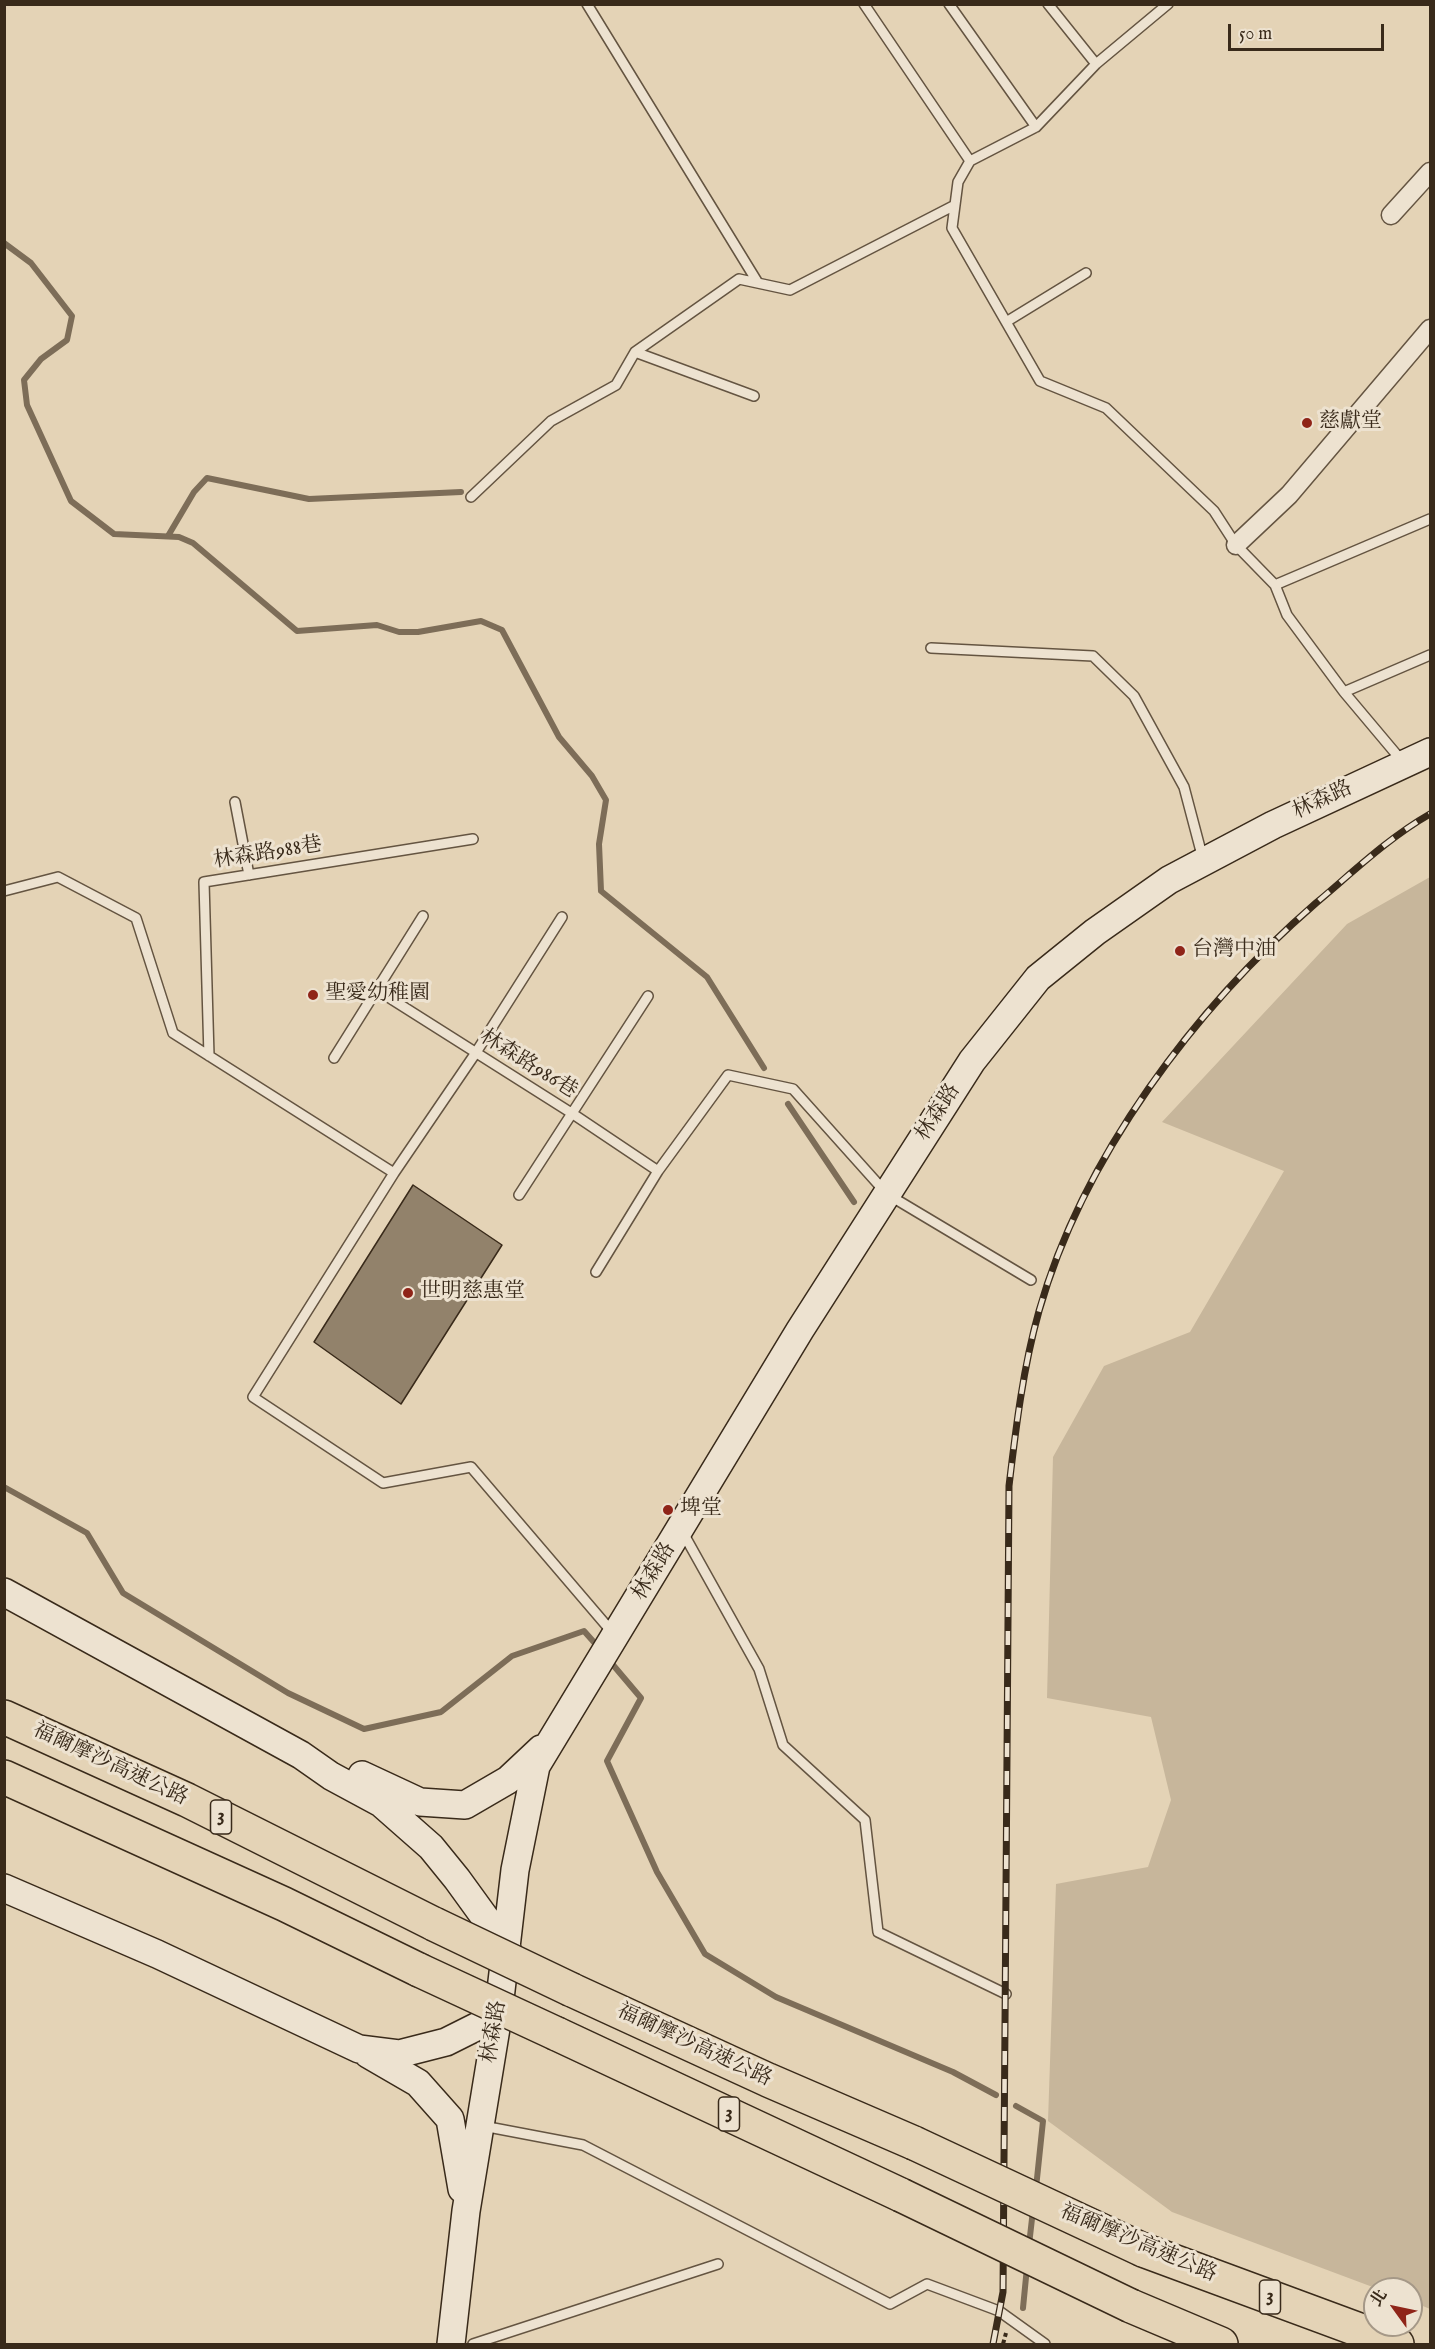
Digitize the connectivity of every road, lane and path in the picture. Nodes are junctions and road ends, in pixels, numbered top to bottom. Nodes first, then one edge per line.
1 (587, 4) edge
2 (864, 4) edge
3 (949, 4) edge
4 (1048, 4) edge
5 (1168, 4) edge
6 (1096, 64) junction
7 (1036, 127) junction
8 (970, 161) junction
9 (1431, 172) edge
10 (955, 205) junction
11 (1391, 215) dead end
12 (1086, 273) dead end
13 (758, 283) junction
14 (1006, 322) junction
15 (1431, 329) edge
16 (635, 352) junction
17 (754, 396) dead end
18 (471, 497) dead end
19 (1431, 519) edge
20 (1236, 545) junction
21 (1275, 585) junction
22 (931, 648) dead end
23 (1431, 655) edge
24 (1344, 692) junction
25 (1431, 752) edge
26 (1404, 763) junction
27 (235, 802) dead end
28 (473, 839) dead end
29 (1203, 862) junction
30 (249, 875) junction
31 (4, 891) edge
32 (423, 916) dead end
33 (562, 917) dead end
34 (377, 990) junction
35 (648, 996) dead end
36 (475, 1054) junction
37 (209, 1056) junction
38 (334, 1058) dead end
39 (573, 1114) junction
40 (658, 1171) junction
41 (394, 1173) junction
42 (887, 1194) junction
43 (519, 1195) dead end
44 (596, 1272) dead end
45 (1031, 1280) dead end
46 (681, 1529) junction
47 (4, 1592) edge
48 (609, 1648) junction
49 (4, 1693) edge
50 (4, 1717) edge
51 (550, 1739) junction
52 (301, 1755) junction
53 (4, 1776) edge
54 (298, 1854) junction
55 (4, 1888) edge
56 (507, 1948) junction
57 (1006, 1994) dead end
58 (498, 2016) junction
59 (359, 2049) junction
60 (480, 2125) junction
61 (466, 2211) junction
62 (718, 2264) dead end
63 (451, 2344) edge
64 (473, 2344) edge
65 (1045, 2344) edge
66 (1221, 2344) edge
67 (1397, 2344) edge

1 - 13 lane
2 - 8 lane
3 - 7 lane
4 - 6 lane
5 - 6 lane
6 - 7 lane
7 - 8 lane
8 - 10 lane
9 - 11 street
10 - 13 lane
10 - 14 lane
12 - 14 lane
13 - 16 lane
14 - 20 lane
15 - 20 street
16 - 17 lane
16 - 18 lane
19 - 21 lane
20 - 21 lane
21 - 24 lane
22 - 29 lane
23 - 24 lane
24 - 26 lane
25 - 26 main road, 林森路
26 - 29 main road, 林森路
27 - 30 lane
28 - 30 lane, 林森路988巷
29 - 42 main road, 林森路
30 - 37 lane, 林森路988巷
31 - 37 lane
32 - 34 lane
33 - 36 lane
34 - 36 lane, 林森路986巷
34 - 38 lane
35 - 39 lane
36 - 39 lane, 林森路986巷
36 - 41 lane
37 - 41 lane
39 - 40 lane, 林森路986巷
39 - 43 lane
40 - 42 lane
40 - 44 lane
41 - 48 lane
42 - 45 lane
42 - 46 main road, 林森路
46 - 48 main road, 林森路
46 - 57 lane
47 - 52 main road
48 - 51 main road, 林森路
49 - 54 highway
50 - 54 highway, 福爾摩沙高速公路 / 3
51 - 52 main road
51 - 56 main road, 林森路
52 - 56 main road
53 - 66 highway, 3, bridge
54 - 67 highway, 福爾摩沙高速公路 / 3, bridge
55 - 59 main road
56 - 58 main road, 林森路
58 - 59 main road
58 - 60 main road, 林森路
59 - 61 main road
60 - 61 main road, 林森路
60 - 65 lane
61 - 63 main road, 林森路
62 - 64 lane

